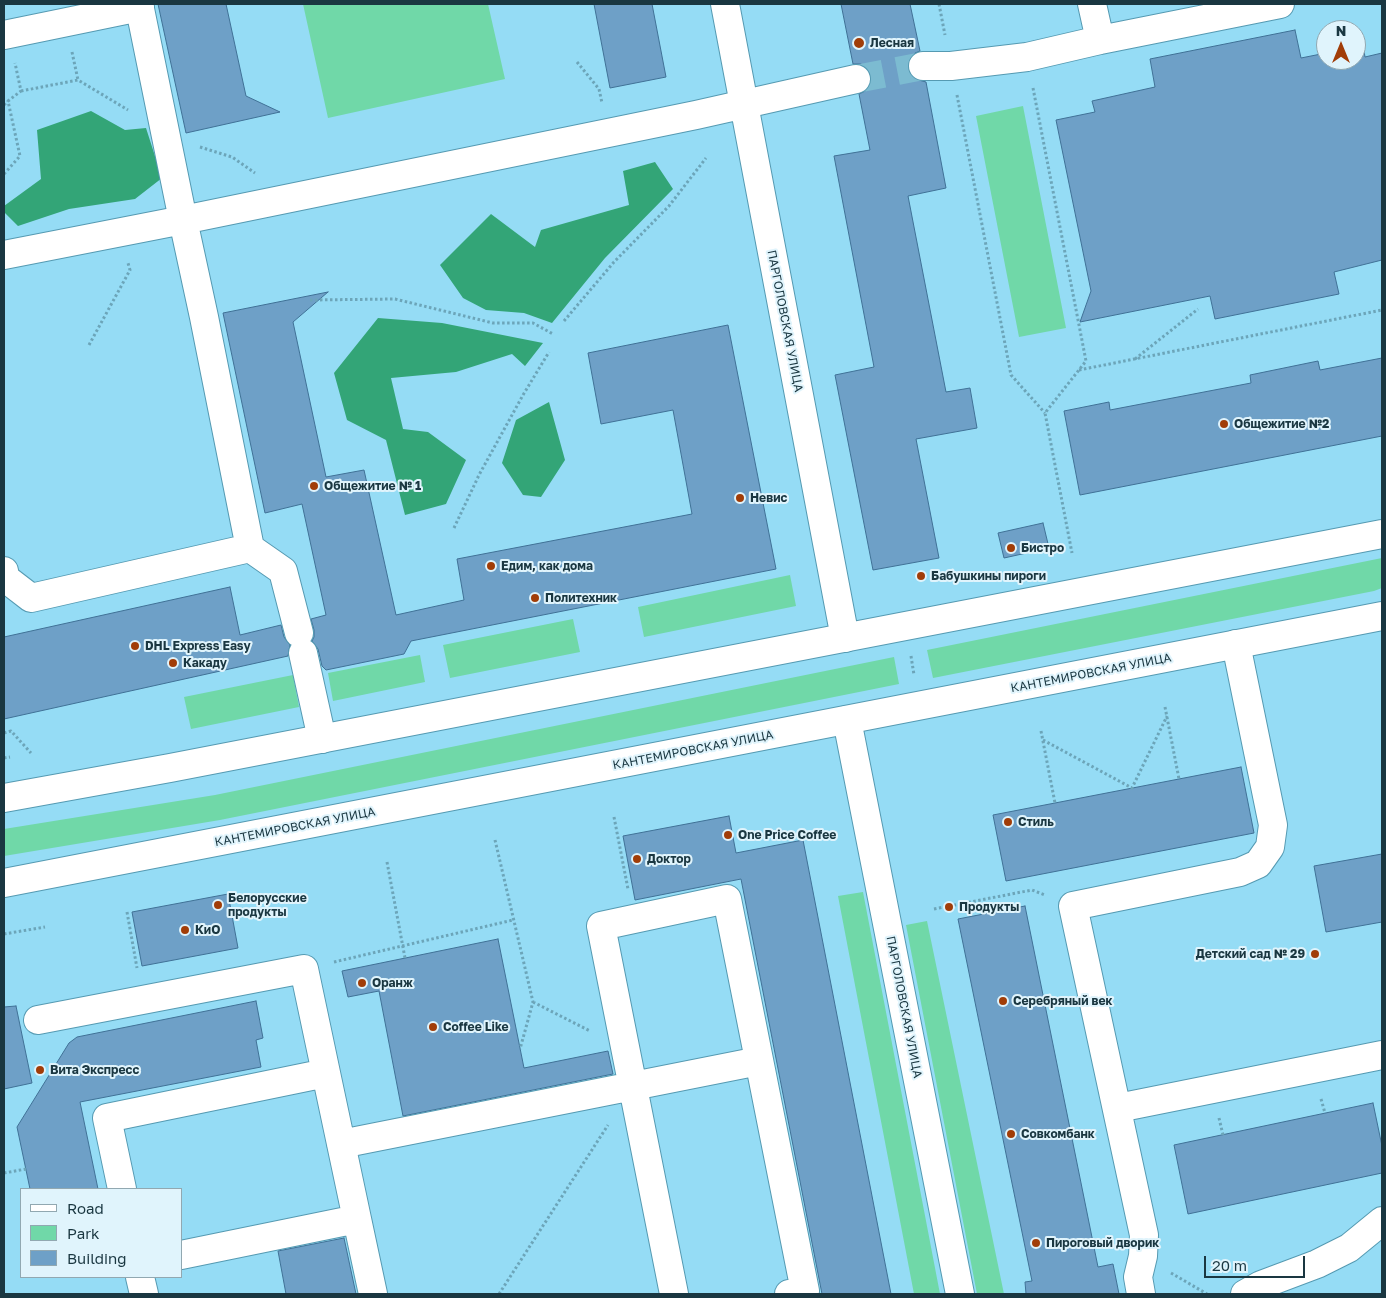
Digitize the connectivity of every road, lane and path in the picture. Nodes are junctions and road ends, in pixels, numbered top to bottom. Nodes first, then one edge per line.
1 (725, 4) edge
2 (939, 4) edge
3 (1092, 4) edge
4 (1280, 4) edge
5 (139, 5) edge
6 (6, 35) edge
7 (1100, 40) junction
8 (1027, 57) junction
9 (577, 62) dead end
10 (923, 66) tunnel mouth
11 (951, 66) junction
12 (856, 79) tunnel mouth
13 (8, 101) junction
14 (744, 104) junction
15 (4, 105) edge
16 (603, 111) dead end
17 (706, 158) dead end
18 (4, 174) edge
19 (183, 220) junction
20 (121, 232) junction
21 (4, 255) edge
22 (310, 300) dead end
23 (1198, 309) dead end
24 (1382, 310) edge
25 (564, 322) dead end
26 (553, 334) dead end
27 (89, 345) dead end
28 (549, 352) dead end
29 (1134, 359) junction
30 (1078, 370) junction
31 (1045, 413) junction
32 (454, 528) dead end
33 (1382, 534) edge
34 (250, 548) junction
35 (1072, 553) dead end
36 (4, 571) edge
37 (1382, 616) edge
38 (845, 638) junction
39 (1236, 644) junction
40 (911, 656) dead end
41 (915, 679) dead end
42 (1165, 707) dead end
43 (1167, 716) junction
44 (847, 720) junction
45 (1041, 731) dead end
46 (4, 733) edge
47 (322, 739) junction
48 (1043, 740) junction
49 (31, 753) dead end
50 (10, 757) dead end
51 (4, 758) edge
52 (1179, 779) dead end
53 (4, 798) edge
54 (1055, 803) dead end
55 (614, 817) dead end
56 (495, 840) dead end
57 (387, 862) dead end
58 (4, 883) edge
59 (1073, 906) junction
60 (934, 908) dead end
61 (127, 912) dead end
62 (634, 919) junction
63 (513, 920) junction
64 (45, 927) dead end
65 (4, 934) edge
66 (403, 946) junction
67 (405, 958) dead end
68 (304, 969) junction
69 (142, 1000) junction
70 (533, 1002) junction
71 (38, 1020) dead end
72 (625, 1048) junction
73 (520, 1049) dead end
74 (1382, 1055) edge
75 (760, 1062) junction
76 (326, 1073) junction
77 (633, 1086) junction
78 (1118, 1108) junction
79 (341, 1144) junction
80 (26, 1169) dead end
81 (4, 1173) edge
82 (122, 1188) edge
83 (358, 1220) junction
84 (1382, 1221) edge
85 (182, 1255) edge
86 (1143, 1256) junction
87 (140, 1278) edge
88 (144, 1294) edge
89 (373, 1294) edge
90 (499, 1294) edge
91 (674, 1294) edge
92 (789, 1294) edge
93 (960, 1294) edge
94 (1141, 1294) edge
95 (1207, 1294) edge
96 (1245, 1294) edge

1 - 14 main road, ПАРГОЛОВСКАЯ УЛИЦА
2 - 11 path
3 - 7 main road
4 - 7 main road
5 - 6 main road
5 - 19 main road
6 - 13 path
7 - 8 main road
8 - 11 main road
8 - 30 path
9 - 16 path
10 - 11 main road
11 - 31 path
12 - 14 main road
13 - 15 path
13 - 18 path
14 - 19 main road
14 - 38 main road, ПАРГОЛОВСКАЯ УЛИЦА
17 - 25 path
19 - 20 main road
19 - 34 main road
20 - 21 main road
20 - 27 path
22 - 26 path
23 - 29 path
24 - 29 path
28 - 32 path
29 - 30 path
30 - 31 path
31 - 35 path
33 - 38 main road
34 - 36 main road
34 - 47 main road
37 - 39 main road, КАНТЕМИРОВСКАЯ УЛИЦА
38 - 47 main road
39 - 44 main road, КАНТЕМИРОВСКАЯ УЛИЦА
39 - 59 main road
40 - 41 path
42 - 43 path
43 - 48 path
43 - 52 path
44 - 58 main road, КАНТЕМИРОВСКАЯ УЛИЦА
44 - 93 main road, ПАРГОЛОВСКАЯ УЛИЦА
45 - 48 path
46 - 49 path
47 - 53 main road
48 - 54 path
50 - 51 path
55 - 62 path
56 - 63 path
57 - 66 path
59 - 60 path
59 - 78 main road
61 - 69 path
62 - 72 main road
62 - 75 main road
63 - 66 path
63 - 70 path
64 - 65 path
66 - 67 path
66 - 68 path
68 - 69 main road
68 - 76 main road
69 - 71 main road
70 - 72 path
70 - 73 path
72 - 77 main road
74 - 78 main road
75 - 77 main road
75 - 92 main road
76 - 79 main road
76 - 82 main road
77 - 79 main road
77 - 90 path
77 - 91 main road
78 - 86 main road
79 - 83 main road
80 - 81 path
83 - 85 main road
83 - 89 main road
84 - 96 main road
86 - 94 main road
86 - 95 path
87 - 88 main road

